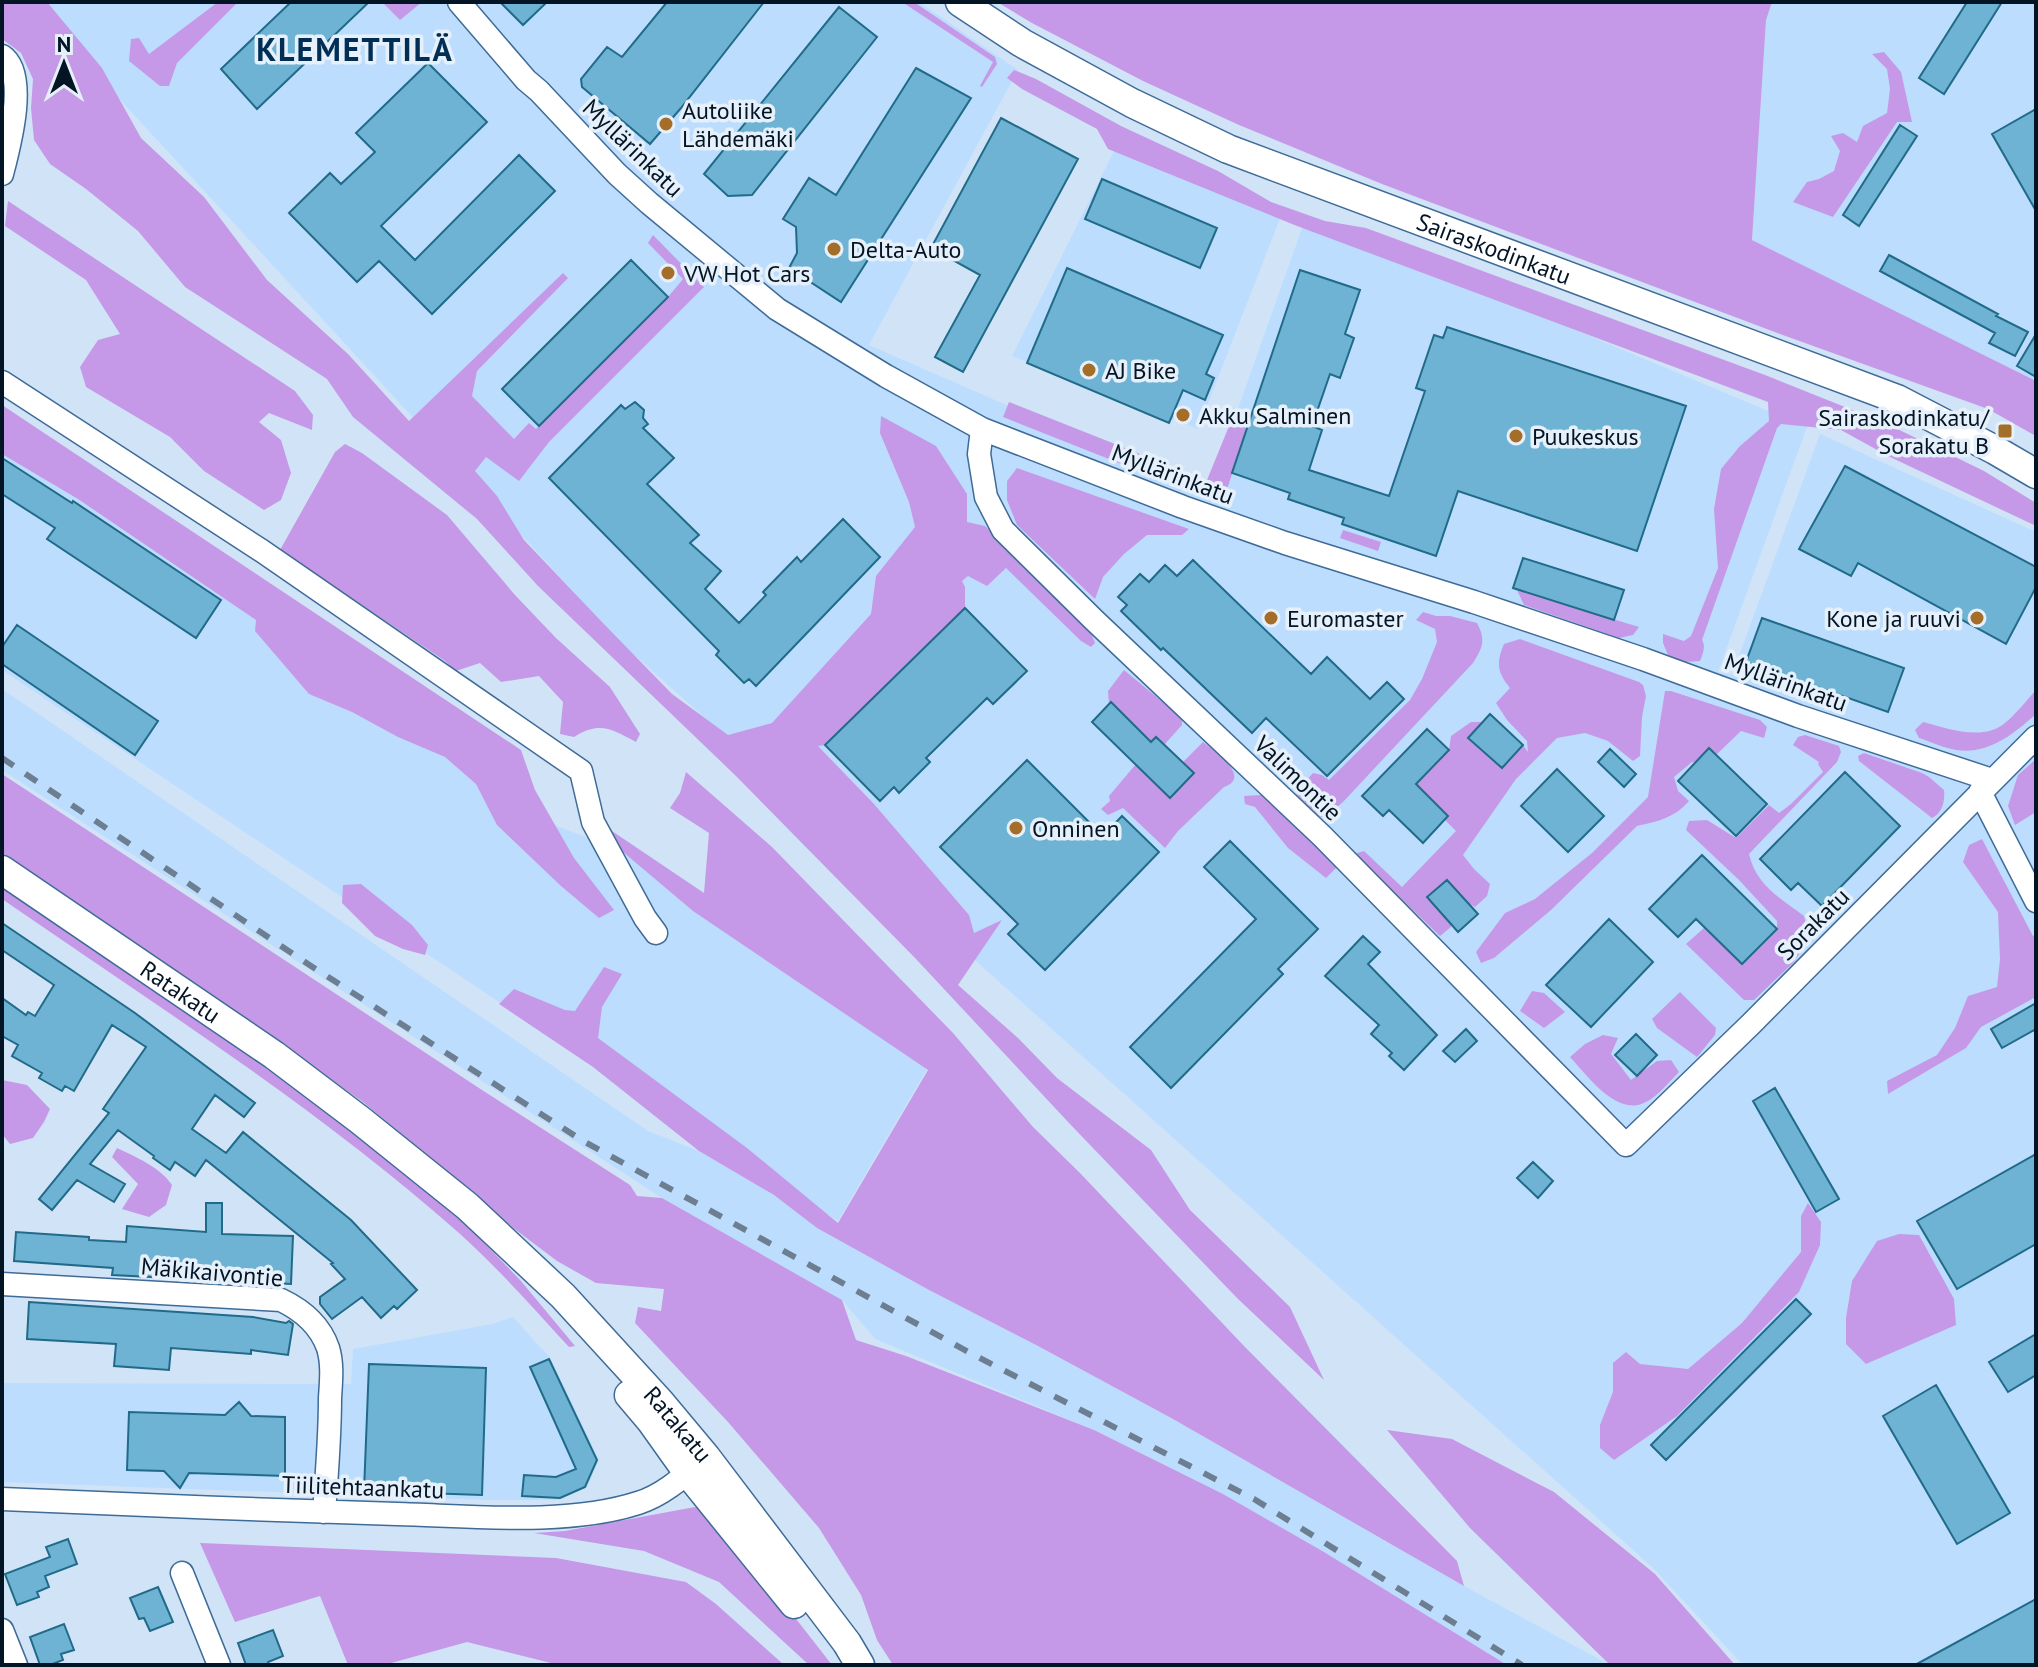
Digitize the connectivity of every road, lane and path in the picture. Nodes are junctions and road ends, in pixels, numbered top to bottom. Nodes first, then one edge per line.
1 (459, 2) edge
2 (960, 2) edge
3 (2, 56) edge
4 (2, 174) edge
5 (2, 382) edge
6 (982, 429) junction
7 (2036, 474) edge
8 (2036, 737) edge
9 (1986, 786) junction
10 (2, 870) edge
11 (2036, 901) edge
12 (656, 933) dead end
13 (1626, 1145) joint
14 (2, 1284) edge
15 (697, 1465) junction
16 (2, 1499) edge
17 (324, 1512) junction
18 (182, 1573) dead end
19 (2, 1630) edge
20 (16, 1665) edge
21 (219, 1665) edge
22 (844, 1665) edge
23 (860, 1665) edge

1 - 6 street, Myllärinkatu
2 - 7 main road, Sairaskodinkatu
3 - 4 street
5 - 12 street
6 - 9 street, Myllärinkatu
6 - 13 street, Valimontie
8 - 9 street, Sorakatu
9 - 11 street
9 - 13 street, Sorakatu
10 - 15 main road, Ratakatu
14 - 17 street, Mäkikaivontie
15 - 17 street, Tiilitehtaankatu
15 - 22 main road, Ratakatu
15 - 23 main road, Ratakatu
16 - 17 street, Tiilitehtaankatu
18 - 21 street
19 - 20 street

